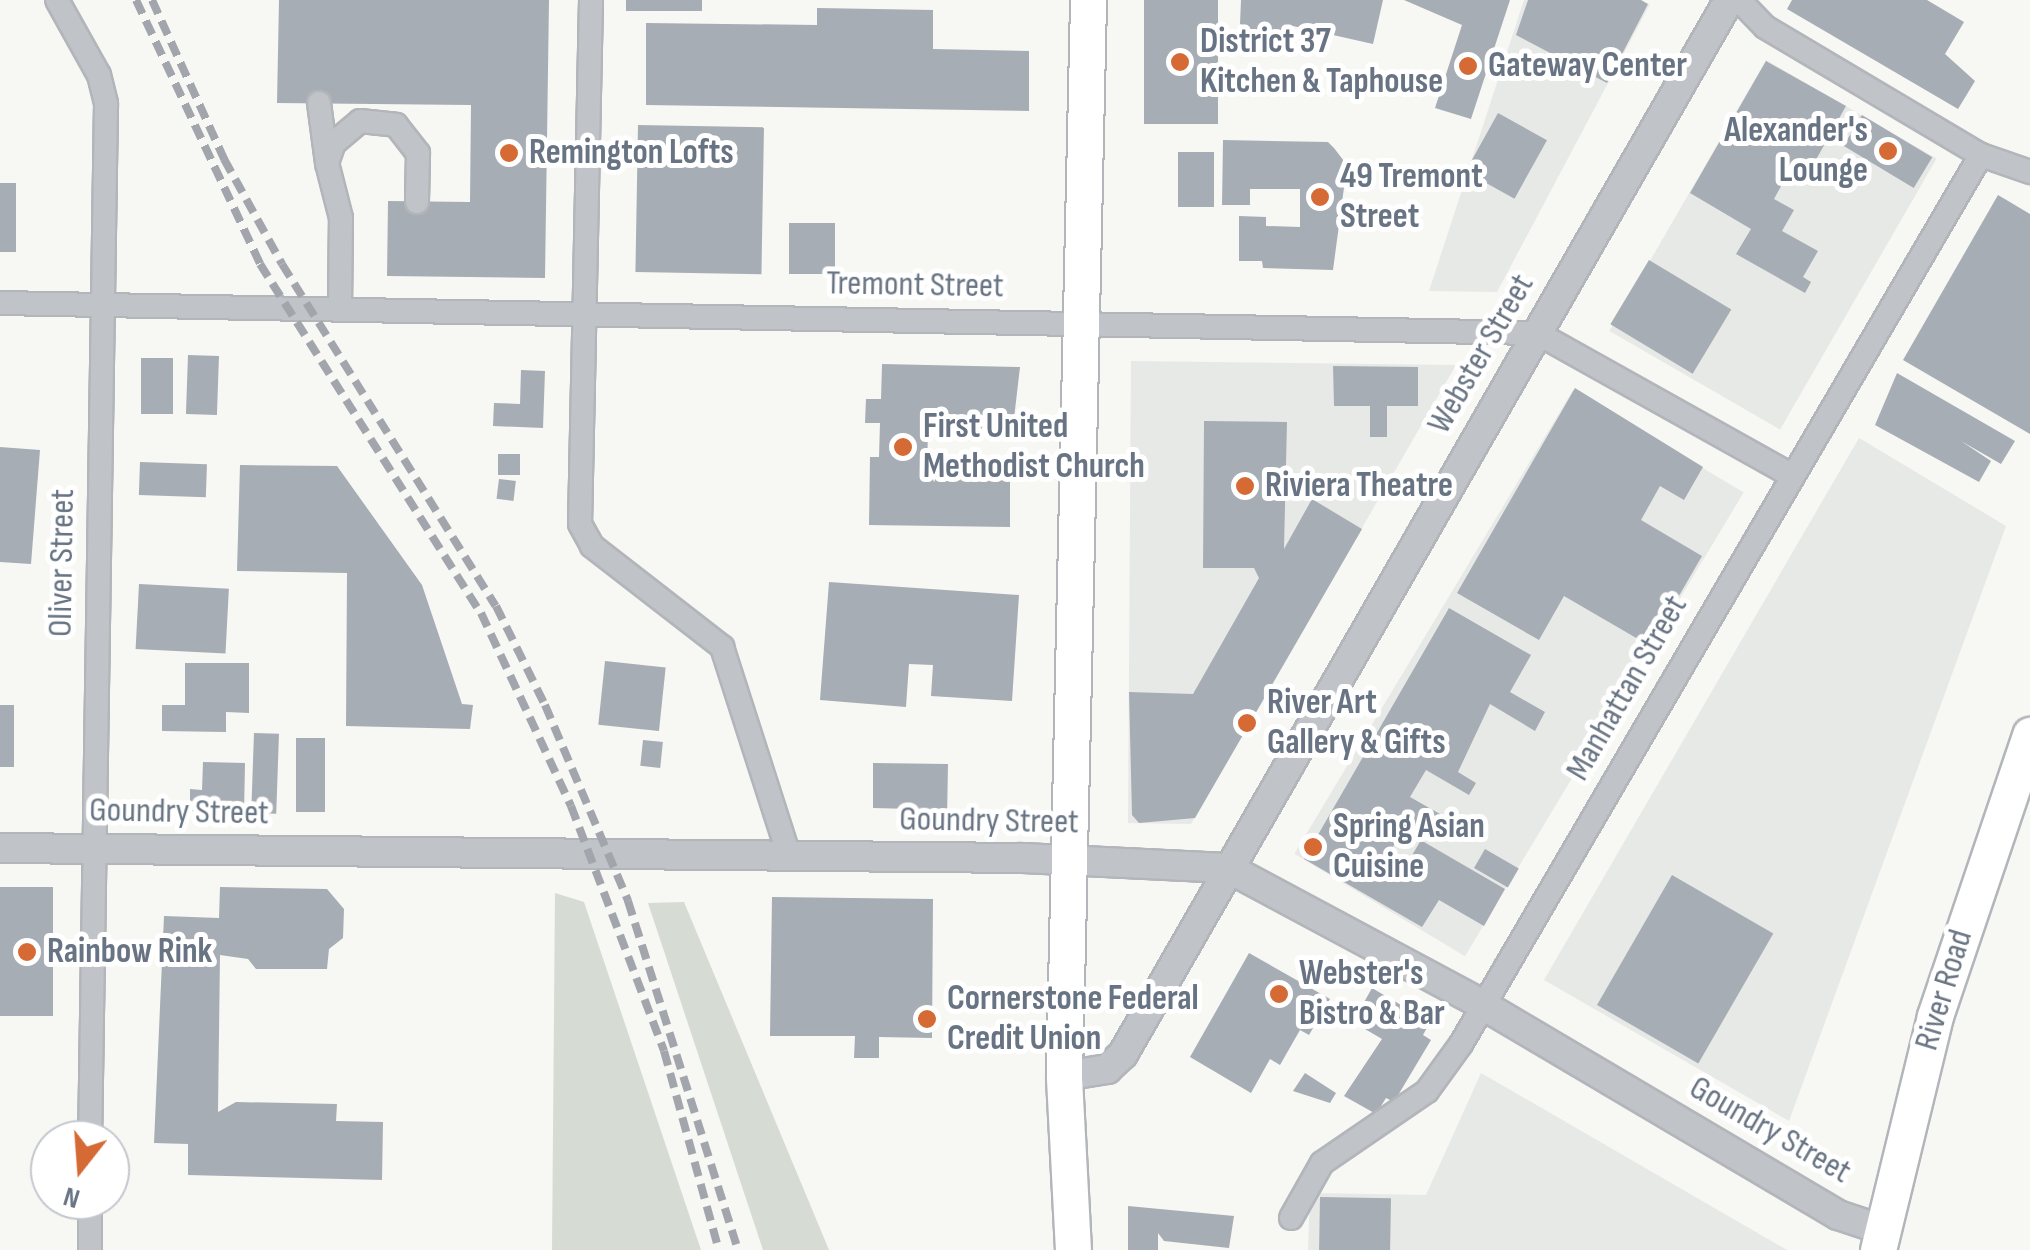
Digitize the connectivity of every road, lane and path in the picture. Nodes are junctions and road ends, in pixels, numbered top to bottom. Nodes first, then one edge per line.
1 (57, 0) edge
2 (590, 0) edge
3 (1088, 0) edge
4 (1729, 0) edge
5 (1739, 0) edge
6 (319, 103) dead end
7 (1981, 155) junction
8 (327, 164) junction
9 (2030, 172) edge
10 (417, 202) dead end
11 (0, 303) edge
12 (102, 304) junction
13 (340, 308) junction
14 (585, 315) junction
15 (1082, 325) junction
16 (1537, 332) junction
17 (1791, 475) junction
18 (2030, 735) edge
19 (0, 848) edge
20 (91, 849) junction
21 (789, 856) junction
22 (1071, 860) junction
23 (1228, 868) junction
24 (1483, 1005) junction
25 (1064, 1076) junction
26 (90, 1120) edge
27 (1291, 1218) dead end
28 (90, 1220) edge
29 (1881, 1240) edge
30 (90, 1250) edge
31 (1074, 1250) edge

1 - 12 street, Oliver Street
2 - 14 street
3 - 15 main road
4 - 16 street, Webster Street
5 - 7 street
6 - 8 street
7 - 9 street
7 - 17 street, Manhattan Street
8 - 10 street
8 - 13 street
11 - 12 street, Tremont Street
12 - 13 street, Tremont Street
12 - 20 street, Oliver Street
13 - 14 street, Tremont Street
14 - 15 street, Tremont Street
14 - 21 street
15 - 16 street, Tremont Street
15 - 22 main road
16 - 17 street, Tremont Street
16 - 23 street, Webster Street
17 - 24 street, Manhattan Street
18 - 29 main road, River Road
19 - 20 street, Goundry Street
20 - 21 street, Goundry Street
20 - 26 street, Oliver Street
21 - 22 street, Goundry Street
22 - 23 street, Goundry Street
22 - 25 main road
23 - 24 street, Goundry Street
23 - 25 street, Webster Street
24 - 27 street, Manhattan Street
24 - 29 street, Goundry Street
25 - 31 main road
28 - 30 street

